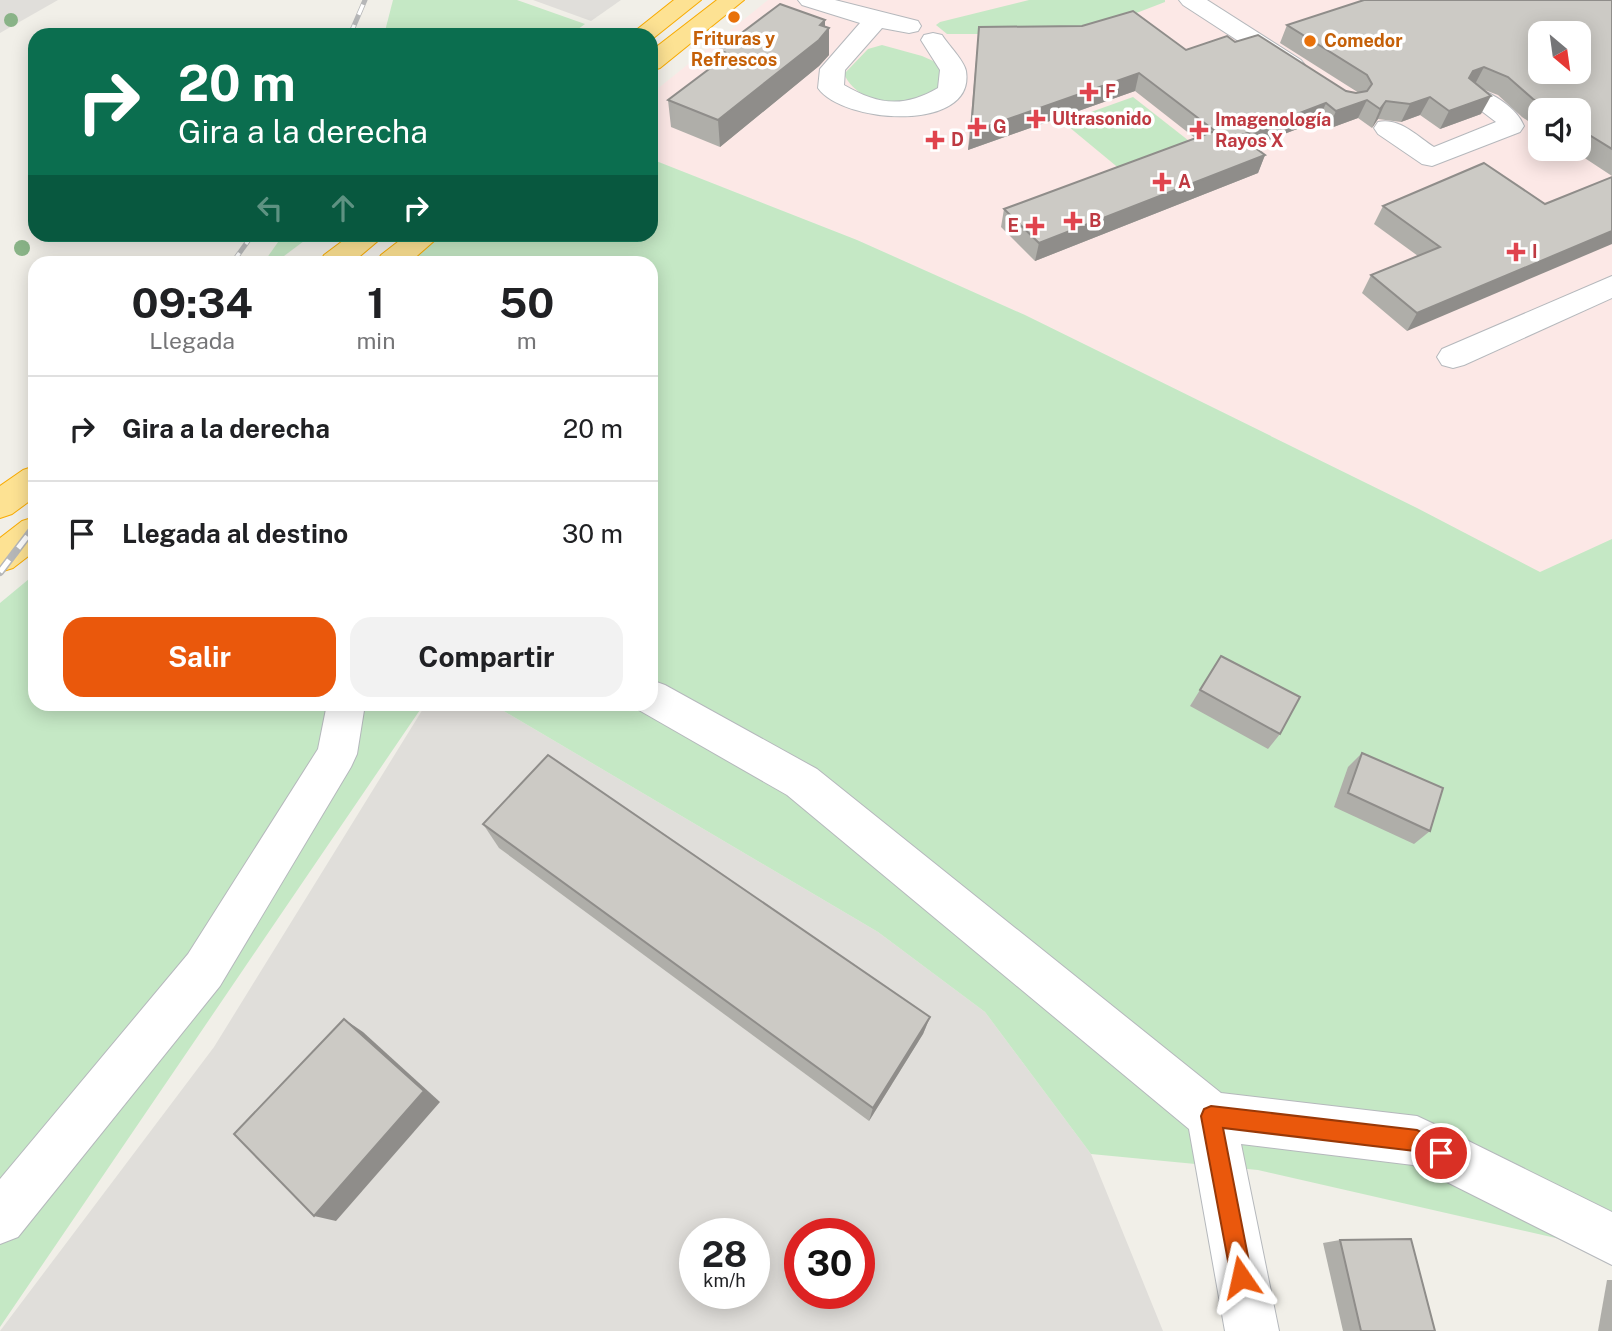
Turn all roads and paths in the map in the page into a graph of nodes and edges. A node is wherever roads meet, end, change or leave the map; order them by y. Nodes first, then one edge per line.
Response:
1 (689, 0) edge
2 (732, 0) edge
3 (810, 0) edge
4 (1191, 0) edge
5 (876, 20) junction
6 (909, 26) dead end
7 (651, 28) edge
8 (933, 40) dead end
9 (658, 58) edge
10 (1315, 79) edge
11 (1475, 96) edge
12 (1387, 128) dead end
13 (361, 242) edge
14 (417, 242) edge
15 (342, 256) edge
16 (399, 256) edge
17 (1612, 286) edge
18 (1453, 357) dead end
19 (28, 484) edge
20 (0, 505) edge
21 (28, 536) edge
22 (0, 558) edge
23 (658, 701) edge
24 (345, 711) edge
25 (1211, 1116) junction
26 (0, 1219) edge
27 (1612, 1239) edge
28 (1252, 1331) edge

1 - 7 highway
2 - 9 highway
3 - 5 street
4 - 10 street
5 - 6 street
5 - 8 street
11 - 12 street
13 - 15 highway
14 - 16 highway
17 - 18 street
19 - 20 highway
21 - 22 highway
23 - 25 street
24 - 26 street
25 - 27 street
25 - 28 street

